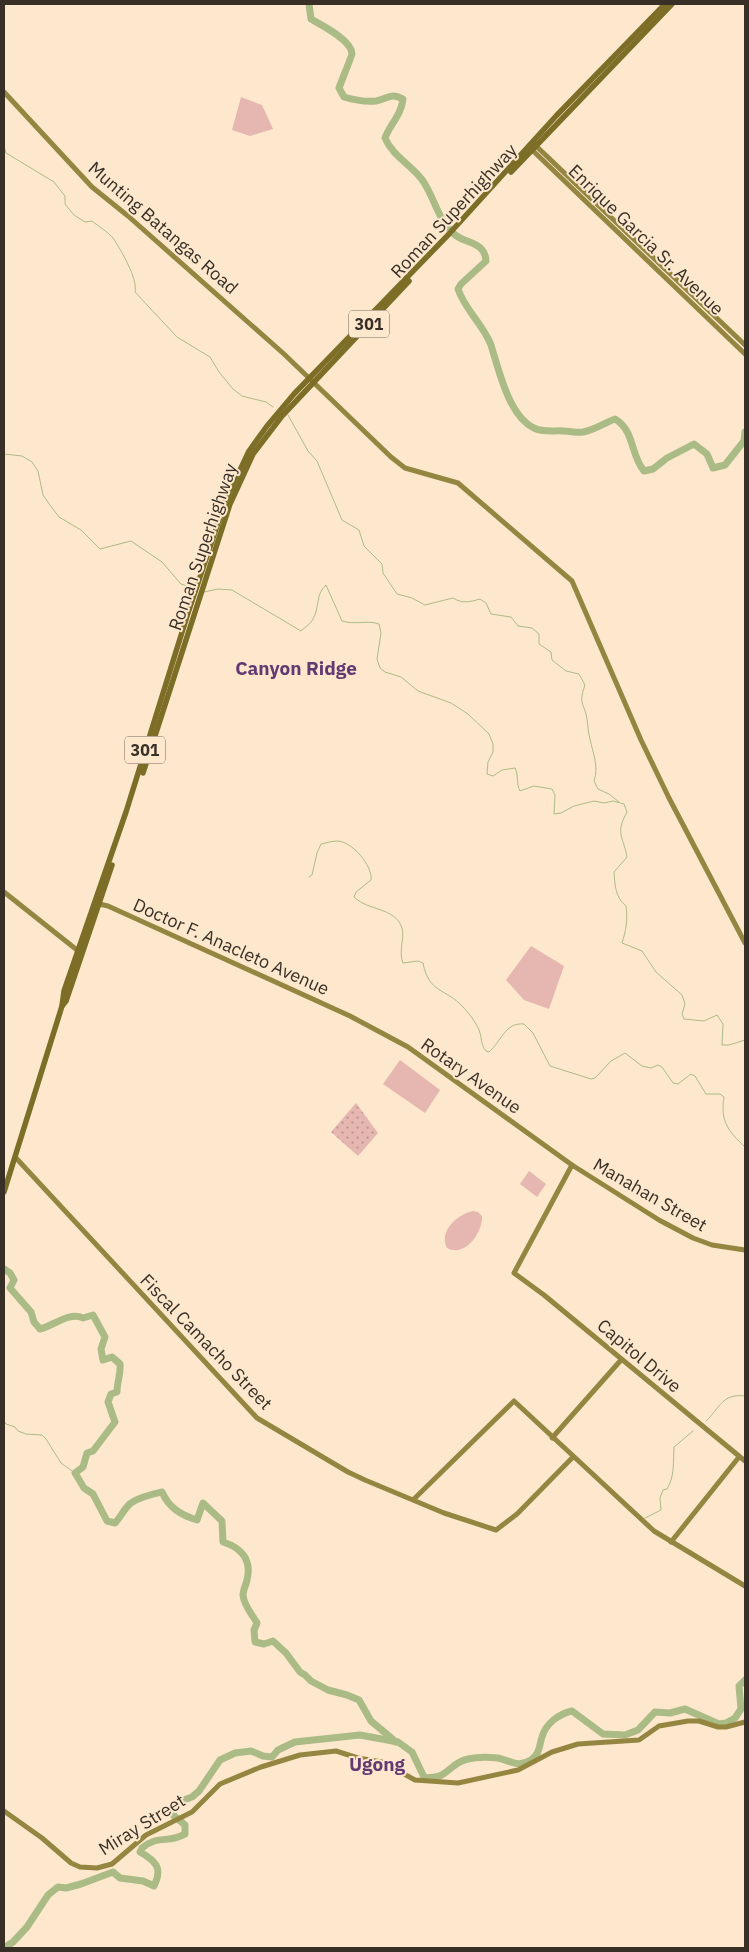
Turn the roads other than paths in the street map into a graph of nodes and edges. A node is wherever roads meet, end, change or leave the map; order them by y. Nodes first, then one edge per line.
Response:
1 (665, 4) edge
2 (672, 4) edge
3 (4, 92) edge
4 (532, 146) junction
5 (745, 345) edge
6 (745, 354) edge
7 (312, 381) junction
8 (4, 892) edge
9 (97, 903) junction
10 (745, 943) edge
11 (77, 950) junction
12 (62, 1006) junction
13 (350, 1016) joint
14 (15, 1160) junction
15 (572, 1166) junction
16 (4, 1192) edge
17 (745, 1250) edge
18 (621, 1360) junction
19 (552, 1438) junction
20 (573, 1457) junction
21 (739, 1457) junction
22 (745, 1461) edge
23 (414, 1500) junction
24 (671, 1542) junction
25 (745, 1586) edge
26 (745, 1722) edge
27 (4, 1811) edge

1 - 4 main road, Roman Superhighway / 301
2 - 4 main road, Roman Superhighway / 301
3 - 7 street, Munting Batangas Road
4 - 5 street, Enrique Garcia Sr. Avenue
4 - 6 street, Enrique Garcia Sr. Avenue
4 - 7 main road, Roman Superhighway / 301
7 - 9 main road, Roman Superhighway / 301
7 - 10 street, Munting Batangas Road
8 - 11 street
9 - 11 main road, Roman Superhighway / 301
9 - 12 main road, Roman Superhighway / 301
9 - 13 street, Doctor F. Anacleto Avenue
11 - 12 main road, Roman Superhighway / 301
12 - 14 main road, Roman Superhighway / 301
13 - 15 street, Rotary Avenue
14 - 16 main road, Roman Superhighway / 301
14 - 23 street, Fiscal Camacho Street
15 - 17 street, Manahan Street
15 - 18 street, Capitol Drive
18 - 19 street
18 - 21 street, Capitol Drive
19 - 20 street
19 - 23 street
20 - 23 street, Fiscal Camacho Street
20 - 24 street
21 - 22 street, Capitol Drive
21 - 24 street
24 - 25 street
26 - 27 street, Miray Street

